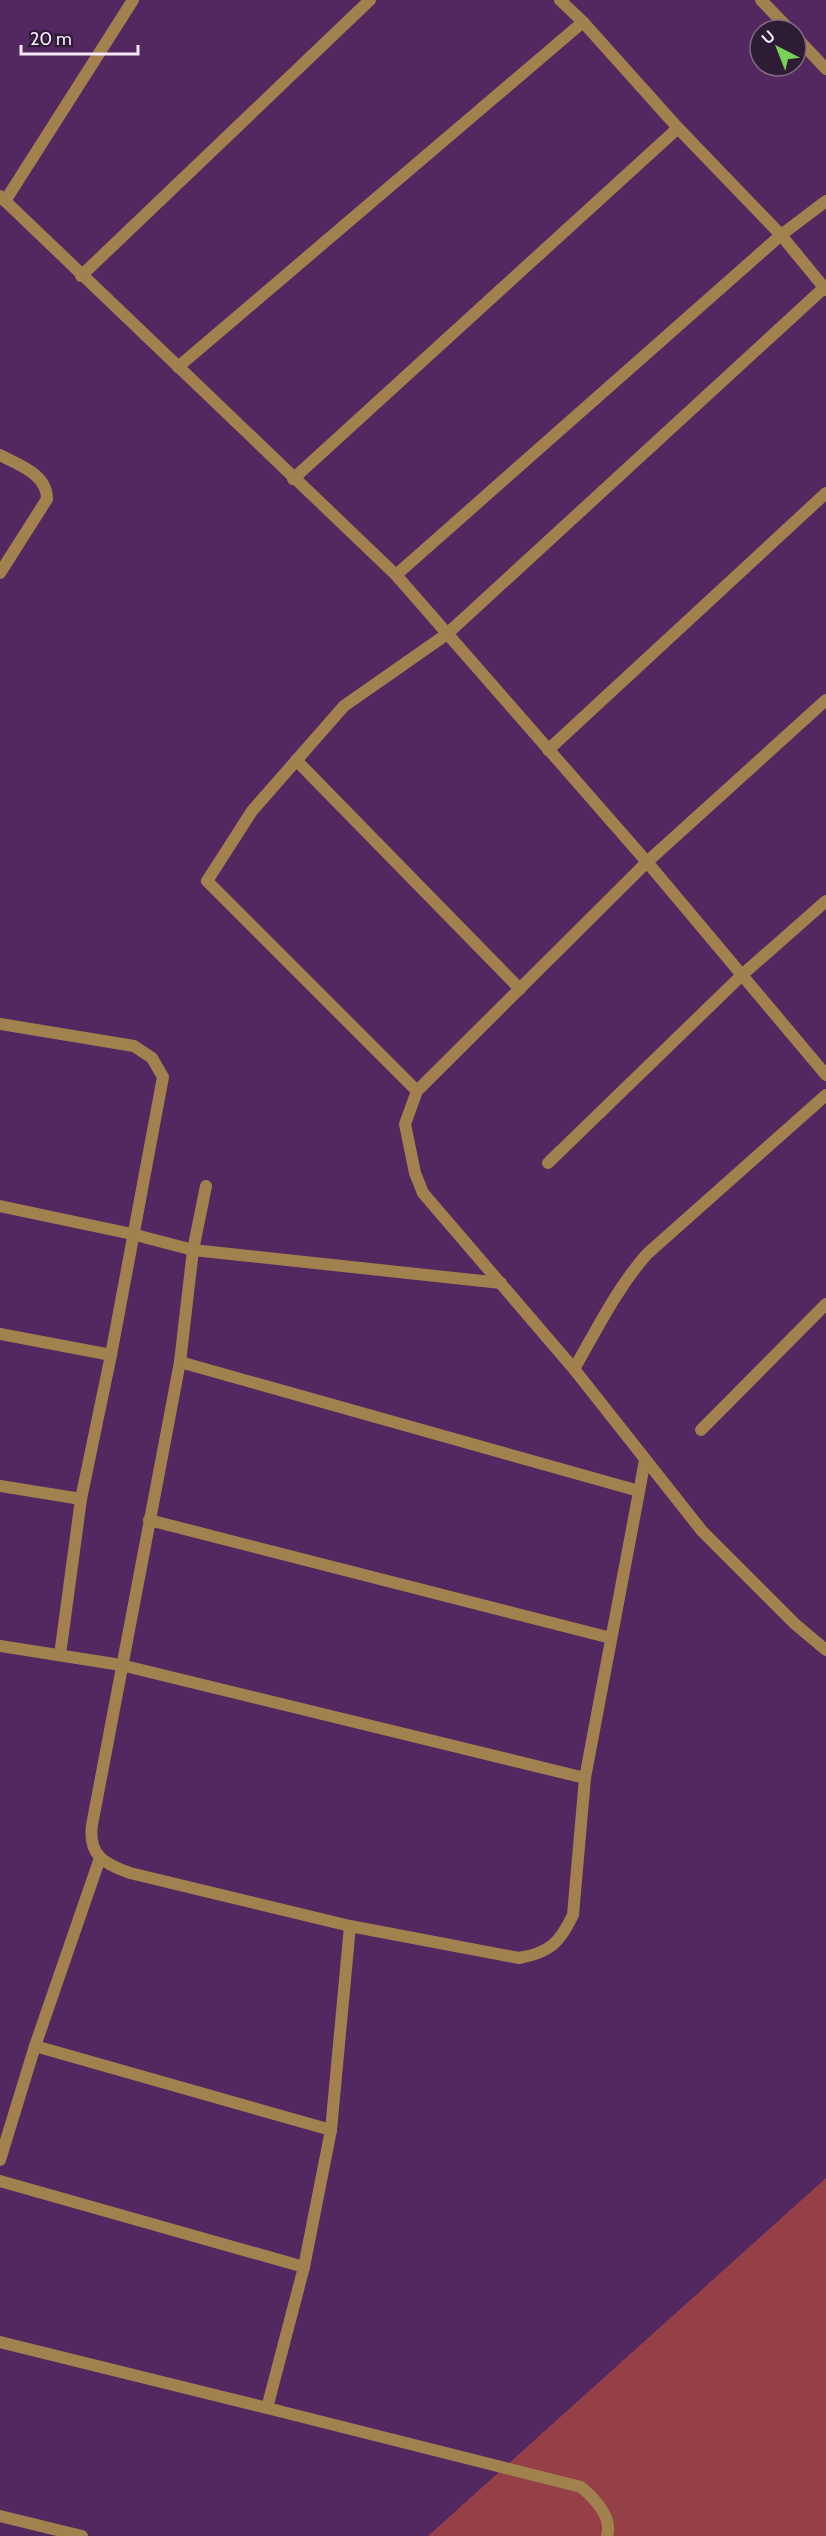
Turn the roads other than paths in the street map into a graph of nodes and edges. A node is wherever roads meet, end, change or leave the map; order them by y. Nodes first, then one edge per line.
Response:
1 (133, 0) edge
2 (370, 0) edge
3 (560, 0) edge
4 (761, 0) edge
5 (778, 18) edge
6 (583, 22) junction
7 (808, 50) edge
8 (826, 69) edge
9 (678, 128) junction
10 (2, 198) edge
11 (826, 201) edge
12 (781, 235) junction
13 (81, 276) junction
14 (825, 288) edge
15 (178, 367) junction
16 (0, 455) edge
17 (293, 479) junction
18 (826, 493) edge
19 (0, 573) edge
20 (396, 575) junction
21 (447, 634) junction
22 (826, 700) edge
23 (548, 750) junction
24 (296, 760) junction
25 (646, 862) junction
26 (826, 900) edge
27 (742, 975) junction
28 (520, 988) junction
29 (0, 1024) edge
30 (826, 1075) edge
31 (417, 1091) junction
32 (826, 1095) edge
33 (548, 1163) dead end
34 (206, 1186) dead end
35 (0, 1206) edge
36 (132, 1234) junction
37 (193, 1250) junction
38 (501, 1283) junction
39 (826, 1304) edge
40 (0, 1334) edge
41 (111, 1355) junction
42 (180, 1362) junction
43 (574, 1369) junction
44 (701, 1430) dead end
45 (645, 1460) junction
46 (0, 1486) edge
47 (639, 1491) junction
48 (81, 1499) junction
49 (149, 1520) junction
50 (611, 1638) junction
51 (0, 1646) edge
52 (826, 1650) edge
53 (60, 1655) junction
54 (121, 1665) junction
55 (585, 1778) junction
56 (100, 1858) junction
57 (350, 1926) junction
58 (36, 2046) junction
59 (331, 2130) junction
60 (0, 2160) edge
61 (0, 2181) edge
62 (304, 2267) junction
63 (0, 2342) edge
64 (267, 2408) junction
65 (0, 2516) edge
66 (82, 2536) edge
67 (607, 2536) edge

1 - 10 street
2 - 13 street
3 - 6 street
4 - 5 street
6 - 9 street
6 - 15 street
7 - 8 street
9 - 12 street
9 - 17 street
10 - 13 street
11 - 12 street
12 - 14 street
12 - 20 street
13 - 15 street
14 - 21 street
15 - 17 street
16 - 19 street
17 - 20 street
18 - 23 street
20 - 21 street
21 - 23 street
21 - 24 street
22 - 25 street
23 - 25 street
24 - 28 street
24 - 31 street
25 - 27 street
25 - 28 street
26 - 27 street
27 - 30 street
27 - 33 street
28 - 31 street
29 - 36 street
31 - 38 street
32 - 43 street
34 - 37 street
35 - 36 street
36 - 37 street
36 - 41 street
37 - 38 street
37 - 42 street
38 - 43 street
39 - 44 street
40 - 41 street
41 - 48 street
42 - 47 street
42 - 49 street
43 - 45 street
45 - 47 street
45 - 52 street
46 - 48 street
47 - 50 street
48 - 53 street
49 - 50 street
49 - 54 street
50 - 55 street
51 - 53 street
53 - 54 street
54 - 55 street
54 - 56 street
55 - 57 street
56 - 57 street
56 - 58 street
57 - 59 street
58 - 59 street
58 - 60 street
59 - 62 street
61 - 62 street
62 - 64 street
63 - 64 street
64 - 67 street
65 - 66 street

